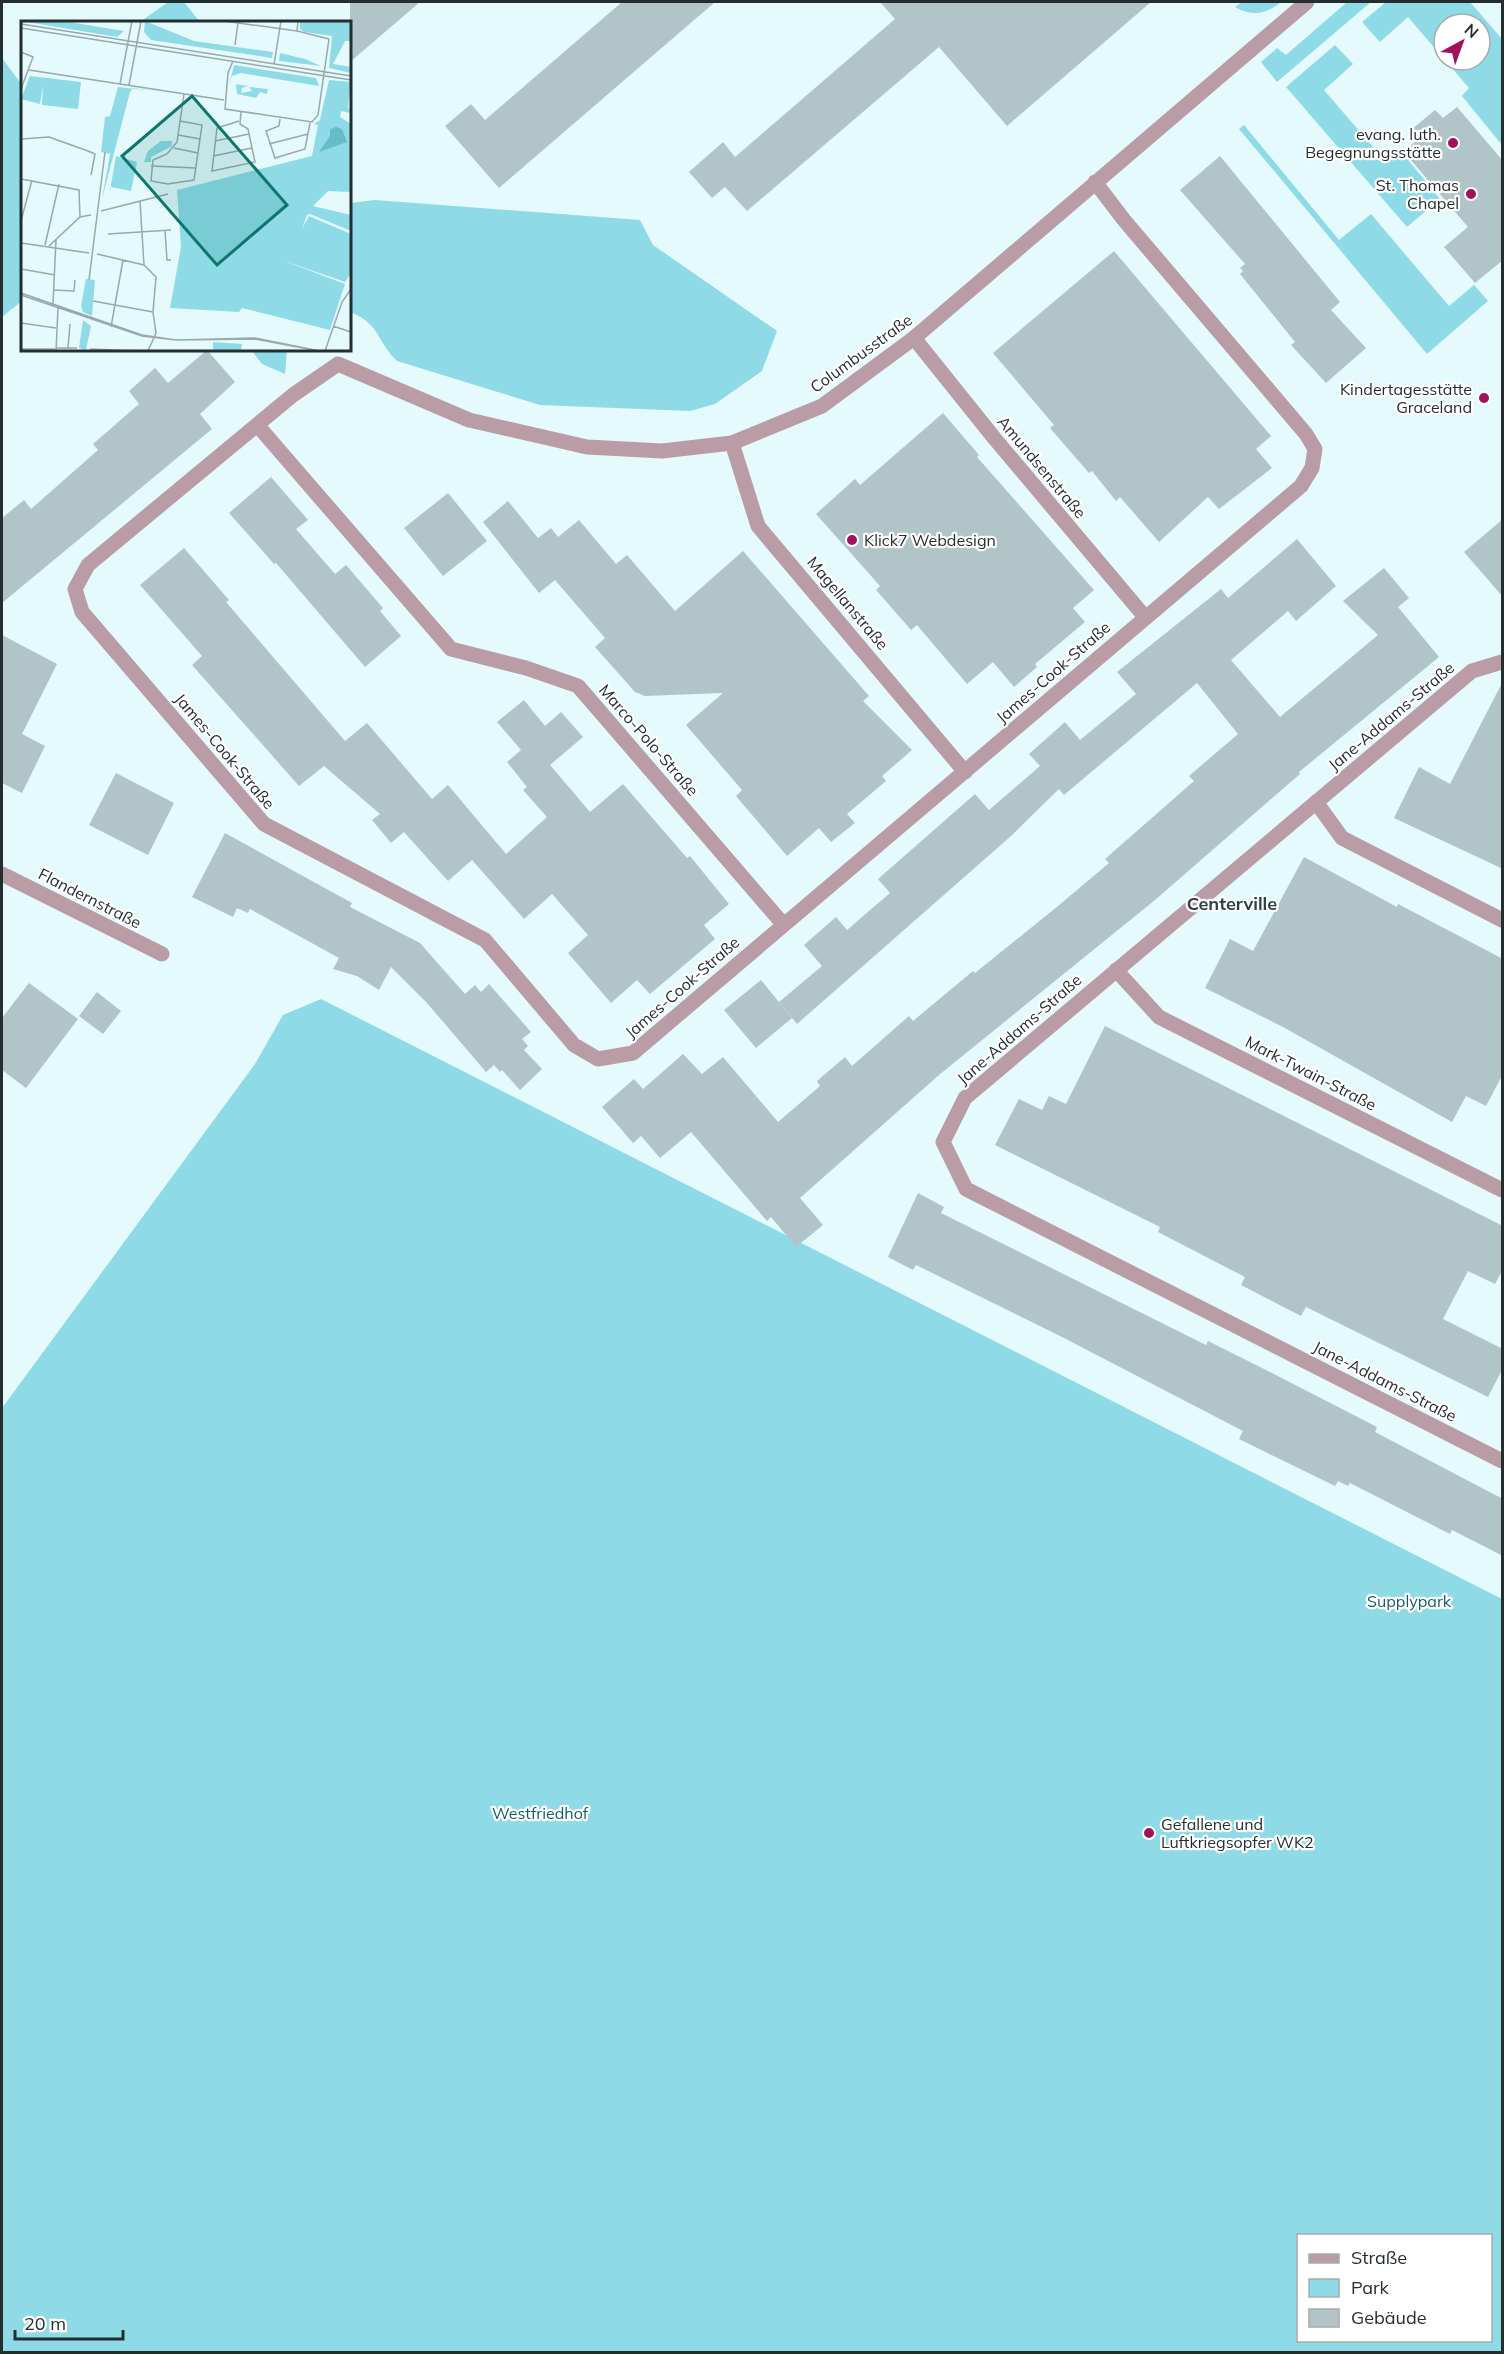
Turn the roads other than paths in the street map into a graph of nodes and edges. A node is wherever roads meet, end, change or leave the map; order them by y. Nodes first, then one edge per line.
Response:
1 (1307, 2) edge
2 (1095, 182) junction
3 (914, 338) junction
4 (338, 364) joint
5 (258, 426) junction
6 (732, 443) junction
7 (1145, 617) junction
8 (1503, 662) edge
9 (965, 772) junction
10 (1316, 802) junction
11 (2, 874) edge
12 (1503, 920) edge
13 (783, 924) junction
14 (162, 954) dead end
15 (1116, 970) junction
16 (1503, 1190) edge
17 (1503, 1461) edge

1 - 2 street, Columbusstraße
2 - 3 street, Columbusstraße
2 - 7 street, James-Cook-Straße
3 - 6 street, Columbusstraße
3 - 7 street, Amundsenstraße
4 - 5 street, James-Cook-Straße
4 - 6 street, Columbusstraße
5 - 13 street, Marco-Polo-Straße
5 - 13 street, James-Cook-Straße
6 - 9 street, Magellanstraße
7 - 9 street, James-Cook-Straße
8 - 10 street, Jane-Addams-Straße
9 - 13 street, James-Cook-Straße
10 - 12 street
10 - 15 street, Jane-Addams-Straße
11 - 14 street, Flandernstraße
15 - 16 street, Mark-Twain-Straße
15 - 17 street, Jane-Addams-Straße

